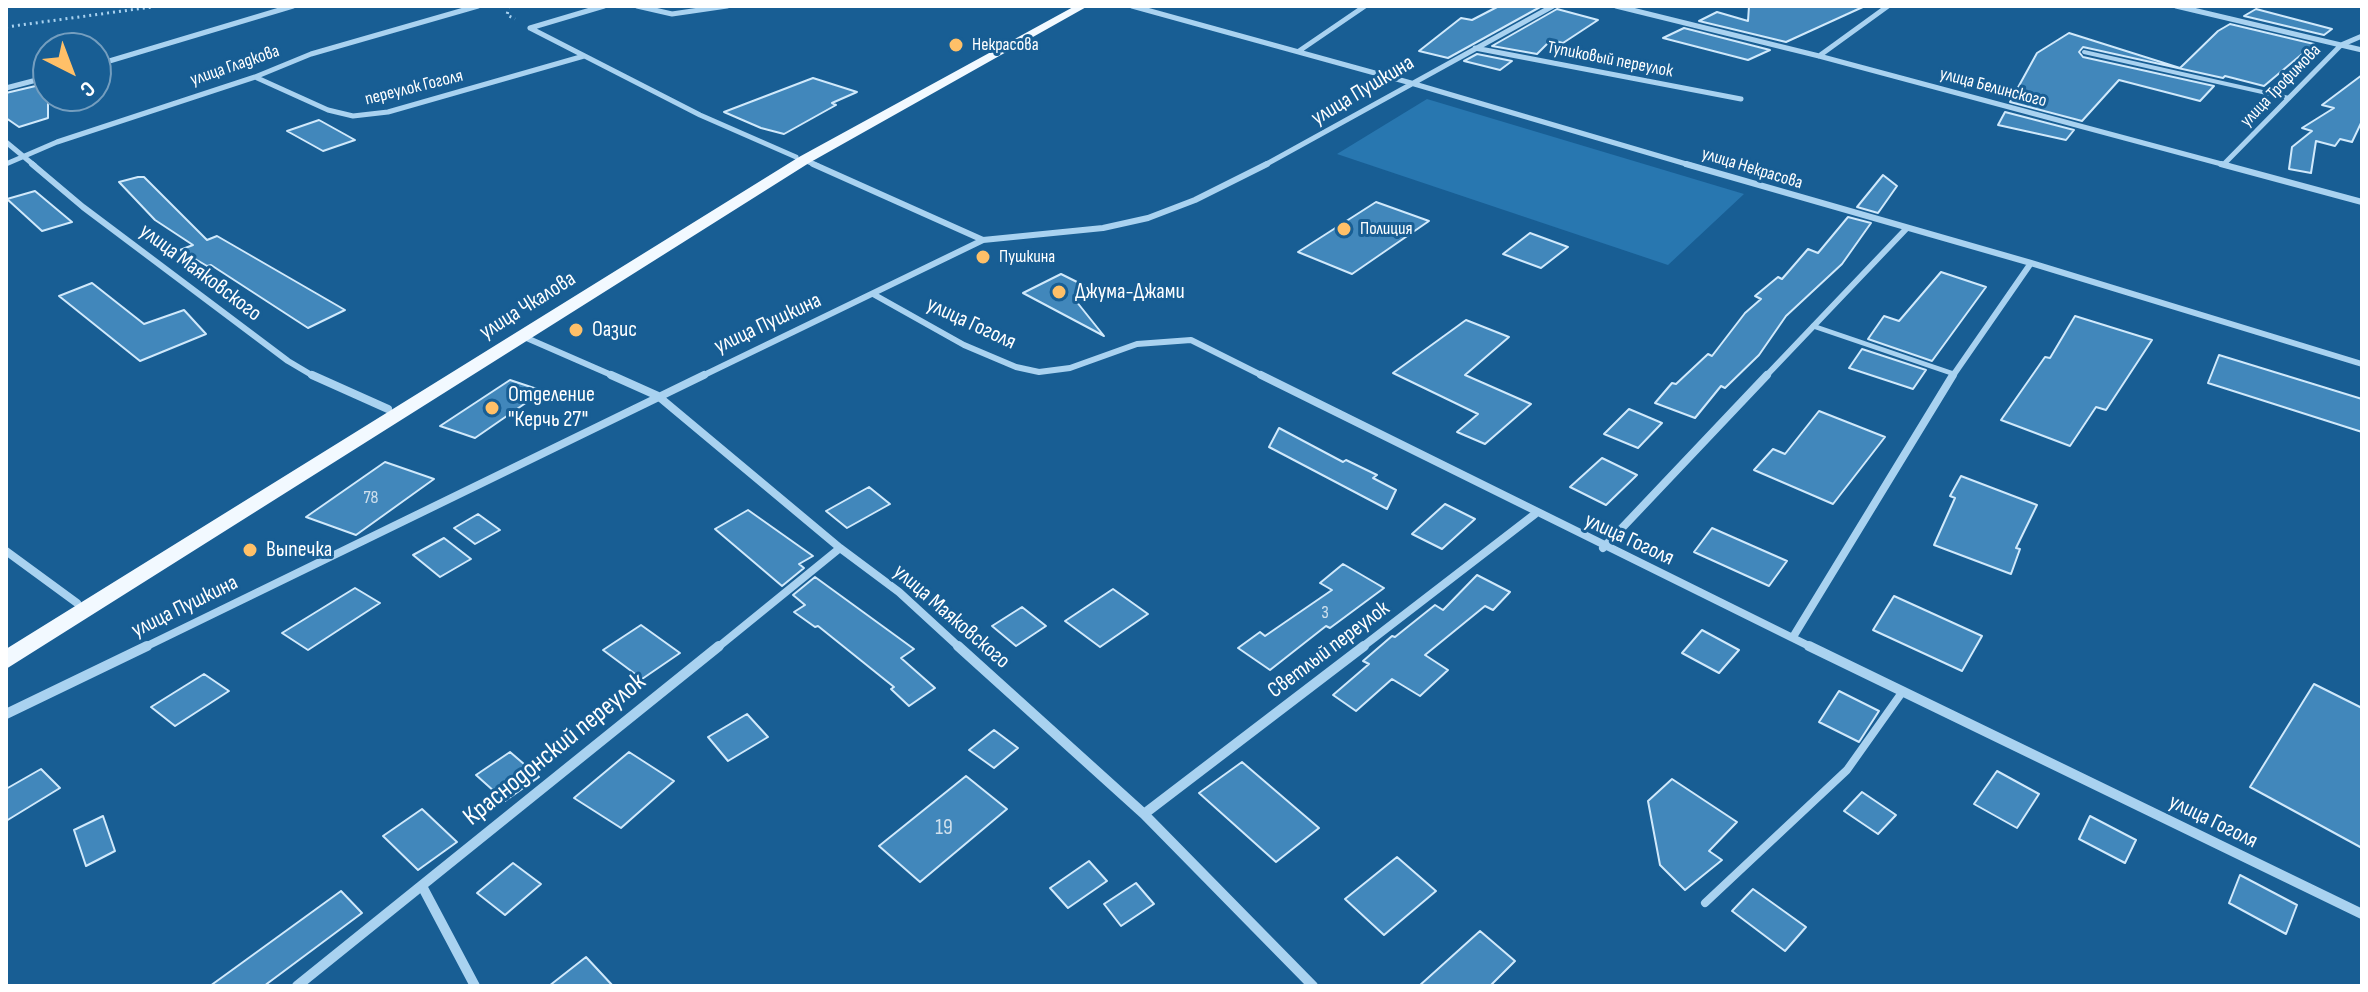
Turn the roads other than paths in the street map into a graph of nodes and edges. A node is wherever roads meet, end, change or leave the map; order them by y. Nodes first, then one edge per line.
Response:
1 (293, 6) edge
2 (478, 6) edge
3 (604, 6) edge
4 (637, 6) edge
5 (727, 6) edge
6 (1071, 6) edge
7 (1083, 6) edge
8 (1132, 6) edge
9 (1365, 6) edge
10 (1553, 6) edge
11 (1616, 6) edge
12 (1888, 6) edge
13 (2176, 6) edge
14 (2362, 36) edge
15 (2341, 45) junction
16 (1475, 48) junction
17 (2362, 50) edge
18 (1299, 51) junction
19 (2084, 52) dead end
20 (584, 56) junction
21 (1819, 56) junction
22 (112, 60) edge
23 (255, 77) junction
24 (32, 81) edge
25 (1411, 83) junction
26 (6, 88) edge
27 (2289, 98) junction
28 (1741, 99) dead end
29 (6, 142) edge
30 (22, 157) junction
31 (800, 158) junction
32 (2225, 163) junction
33 (6, 164) edge
34 (2362, 202) edge
35 (1906, 229) junction
36 (983, 240) junction
37 (2031, 263) junction
38 (873, 294) junction
39 (1813, 326) junction
40 (516, 334) junction
41 (2362, 364) edge
42 (1954, 374) junction
43 (658, 396) junction
44 (393, 411) junction
45 (1535, 514) junction
46 (840, 548) junction
47 (1603, 548) junction
48 (6, 551) edge
49 (82, 607) junction
50 (1793, 637) junction
51 (6, 646) edge
52 (6, 660) edge
53 (1903, 691) junction
54 (6, 714) edge
55 (1144, 814) junction
56 (422, 886) junction
57 (1705, 903) dead end
58 (2362, 914) edge
59 (297, 986) edge
60 (475, 986) edge
61 (1313, 986) edge

1 - 22 street
2 - 23 street, улица Гладкова
3 - 20 street
4 - 5 street
6 - 31 main road, улица Чкалова
7 - 31 main road, улица Чкалова
8 - 18 street, улица Некрасова
9 - 18 street
10 - 16 street, улица Пушкина
11 - 21 street, улица Белинского
12 - 21 street
13 - 15 street
14 - 15 street, улица Трофимова
15 - 17 street
15 - 27 street, улица Трофимова
16 - 25 street, улица Пушкина
16 - 28 street, Тупиковый переулок
18 - 25 street, улица Некрасова
19 - 27 lane
20 - 23 street, переулок Гоголя
20 - 31 street
21 - 32 street, улица Белинского
23 - 30 street, улица Гладкова
24 - 26 street
25 - 35 street, улица Некрасова
25 - 36 street, улица Пушкина
27 - 32 street, улица Трофимова
29 - 30 street, улица Маяковского
30 - 33 street, улица Гладкова
30 - 44 street, улица Маяковского
31 - 36 street
31 - 40 main road, улица Чкалова
32 - 34 street, улица Белинского
35 - 37 street, улица Некрасова
35 - 39 street
36 - 38 street, улица Пушкина
37 - 41 street, улица Некрасова
37 - 42 street
38 - 43 street, улица Пушкина
38 - 45 street, улица Гоголя
39 - 42 lane
39 - 47 street
40 - 43 street, улица Маяковского
40 - 44 main road, улица Чкалова
42 - 50 street
43 - 46 street, улица Маяковского
43 - 54 street, улица Пушкина
44 - 49 main road, улица Чкалова
45 - 47 street, улица Гоголя
45 - 55 street, Светлый переулок
46 - 55 street, улица Маяковского
46 - 56 street, Краснодонский переулок
47 - 50 street, улица Гоголя
48 - 49 street
49 - 51 main road, улица Чкалова
49 - 52 main road, улица Чкалова
50 - 53 street, улица Гоголя
53 - 57 lane
53 - 58 street, улица Гоголя
55 - 61 street, улица Маяковского
56 - 59 street, Краснодонский переулок
56 - 60 street

